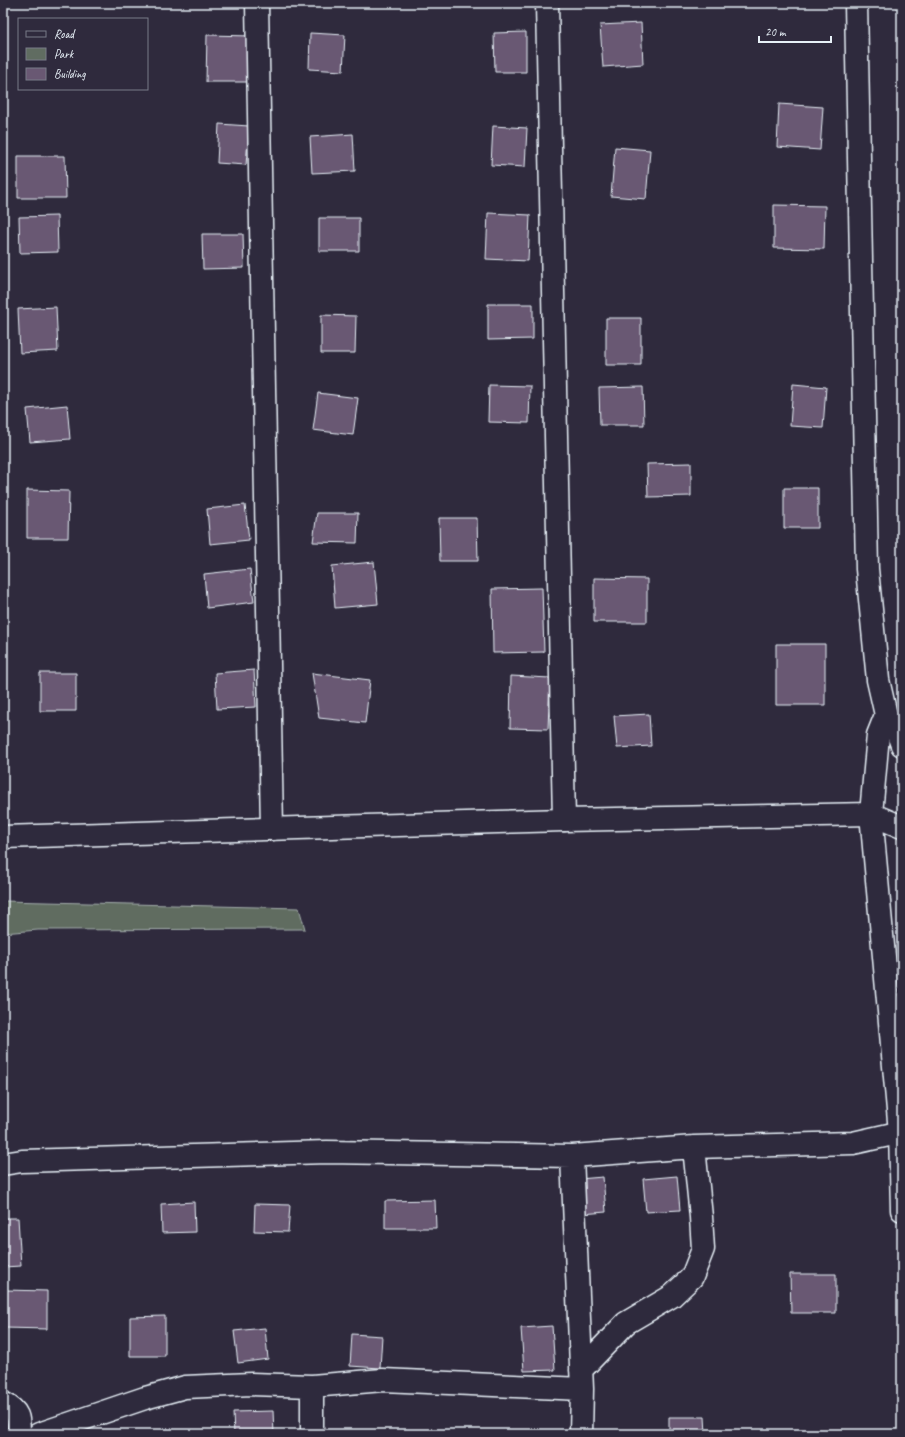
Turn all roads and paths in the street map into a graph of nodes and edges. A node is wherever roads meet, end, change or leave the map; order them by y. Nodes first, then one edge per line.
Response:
1 (257, 3) edge
2 (546, 3) edge
3 (856, 3) edge
4 (886, 715) junction
5 (902, 745) edge
6 (871, 814) junction
7 (564, 820) junction
8 (902, 827) edge
9 (272, 829) junction
10 (3, 837) edge
11 (901, 1132) edge
12 (694, 1147) junction
13 (572, 1156) junction
14 (3, 1164) edge
15 (902, 1210) edge
16 (581, 1380) junction
17 (312, 1386) junction
18 (3, 1403) edge
19 (19, 1434) edge
20 (39, 1434) edge
21 (312, 1434) edge
22 (581, 1434) edge

1 - 9 street
2 - 7 street
3 - 4 street
4 - 5 street
4 - 6 street
6 - 7 street
6 - 8 street
6 - 11 street
7 - 9 street
9 - 10 street
11 - 12 street
11 - 15 street
12 - 13 street
12 - 16 street
13 - 14 street
13 - 16 street
16 - 17 street
16 - 22 street
17 - 20 street
17 - 21 street
18 - 19 street

